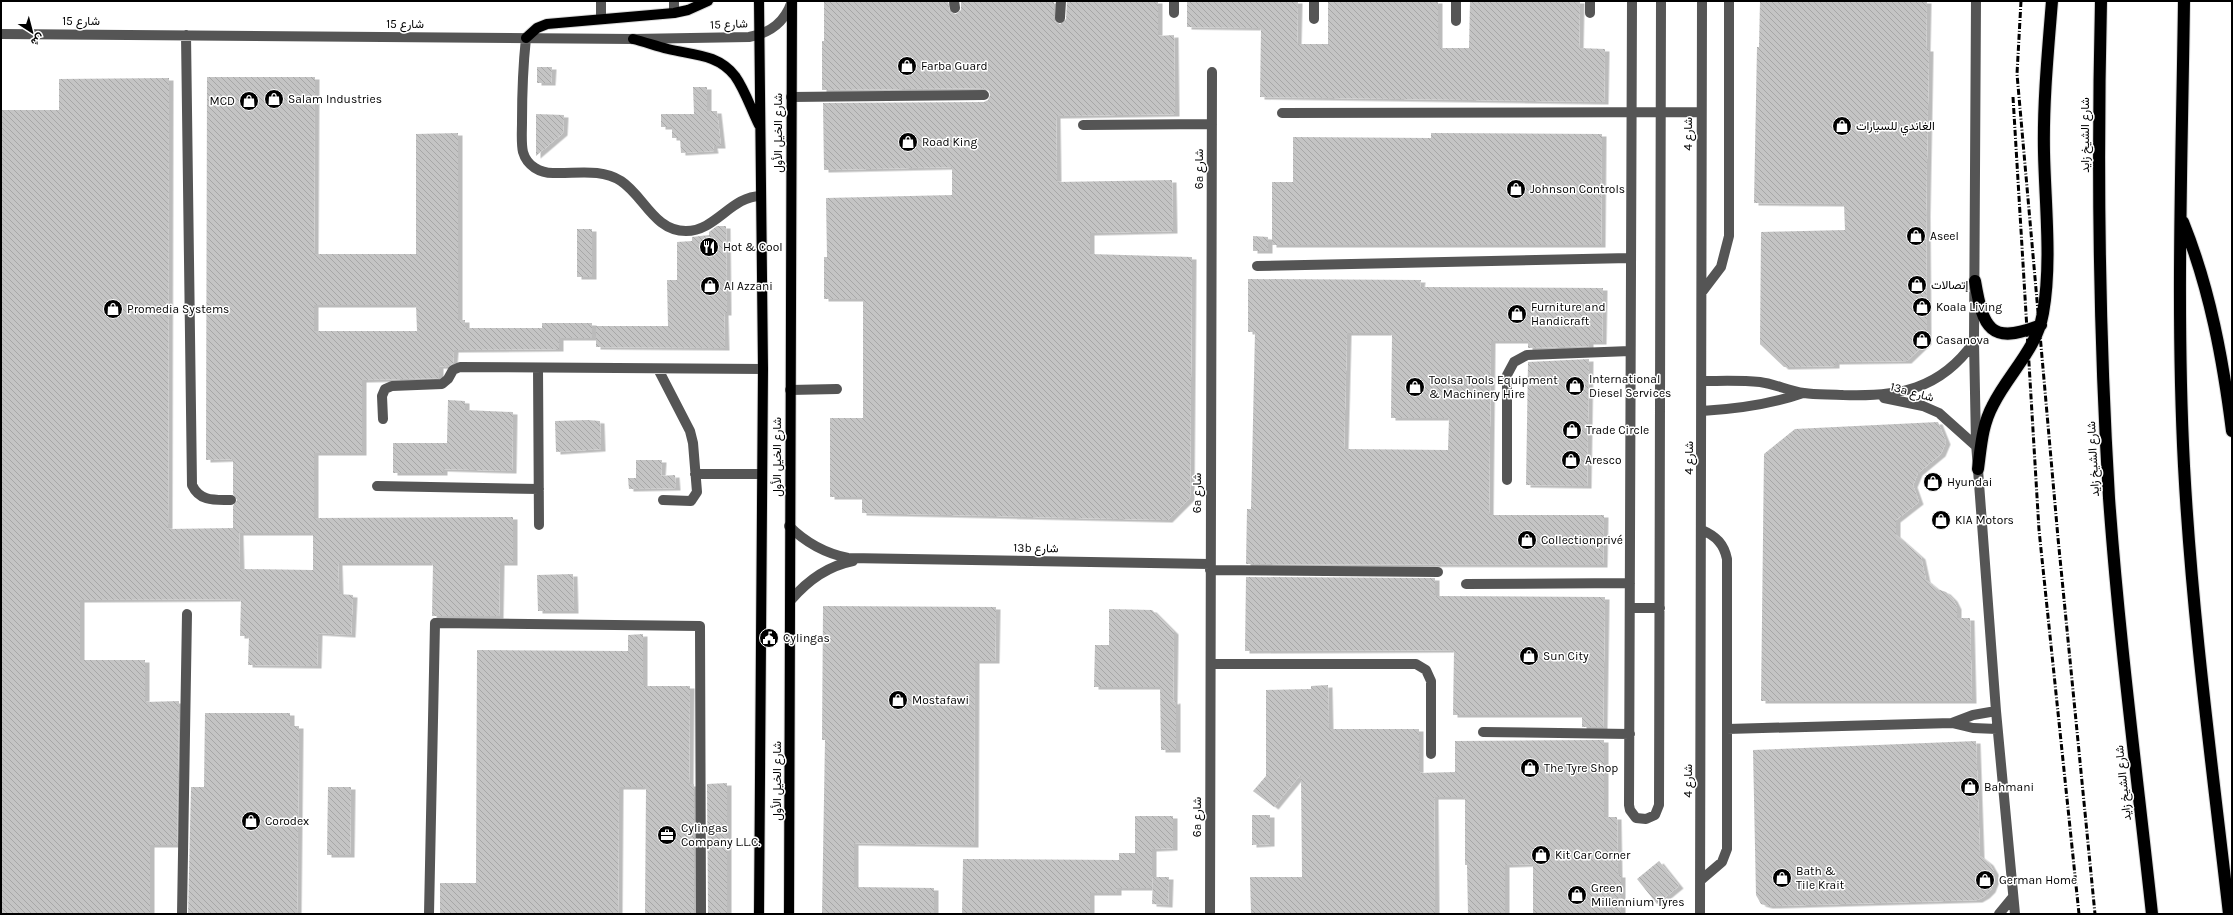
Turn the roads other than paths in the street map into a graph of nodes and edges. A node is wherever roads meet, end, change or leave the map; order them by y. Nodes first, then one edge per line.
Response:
1 (600, 1) edge
2 (674, 1) edge
3 (708, 1) edge
4 (759, 1) edge
5 (792, 1) edge
6 (1060, 1) edge
7 (1174, 1) edge
8 (1314, 1) edge
9 (1456, 1) edge
10 (1590, 1) edge
11 (1632, 1) edge
12 (1661, 1) edge
13 (1702, 1) edge
14 (1728, 1) edge
15 (1976, 1) edge
16 (2052, 1) edge
17 (2101, 1) edge
18 (2184, 1) edge
19 (674, 13) junction
20 (1174, 13) dead end
21 (1590, 13) dead end
22 (1060, 18) dead end
23 (600, 19) junction
24 (1314, 19) dead end
25 (1456, 21) dead end
26 (1, 34) edge
27 (186, 35) junction
28 (760, 35) junction
29 (526, 38) junction
30 (633, 39) junction
31 (1212, 72) dead end
32 (984, 95) dead end
33 (791, 97) junction
34 (1631, 112) junction
35 (1661, 112) junction
36 (1701, 112) junction
37 (1282, 113) dead end
38 (1212, 124) junction
39 (1083, 125) dead end
40 (760, 128) junction
41 (761, 196) junction
42 (2181, 215) junction
43 (1630, 258) junction
44 (1257, 266) dead end
45 (1975, 281) junction
46 (1702, 292) junction
47 (2040, 325) junction
48 (1974, 342) junction
49 (1630, 351) junction
50 (538, 368) junction
51 (658, 369) junction
52 (763, 369) junction
53 (1702, 381) junction
54 (837, 389) dead end
55 (790, 390) junction
56 (1803, 393) junction
57 (1876, 396) junction
58 (1702, 411) junction
59 (383, 419) dead end
60 (2232, 431) edge
61 (1977, 447) junction
62 (1978, 469) junction
63 (695, 474) junction
64 (762, 474) junction
65 (1507, 480) dead end
66 (377, 486) dead end
67 (539, 489) junction
68 (231, 500) dead end
69 (663, 500) dead end
70 (539, 525) dead end
71 (789, 526) junction
72 (1702, 530) junction
73 (861, 559) junction
74 (1210, 567) junction
75 (1438, 572) dead end
76 (1630, 583) junction
77 (1466, 584) dead end
78 (791, 600) junction
79 (1630, 608) junction
80 (1660, 608) junction
81 (187, 614) dead end
82 (1211, 664) junction
83 (1996, 711) junction
84 (1952, 723) junction
85 (1726, 729) junction
86 (1997, 729) junction
87 (1483, 732) dead end
88 (1630, 734) junction
89 (1431, 754) dead end
90 (1701, 880) junction
91 (2013, 897) junction
92 (182, 914) edge
93 (429, 914) edge
94 (701, 914) edge
95 (759, 914) edge
96 (789, 914) edge
97 (1210, 914) edge
98 (1700, 914) edge
99 (1999, 914) edge
100 (2015, 914) edge
101 (2152, 914) edge
102 (2229, 914) edge

1 - 23 street
2 - 19 street
3 - 19 main road
4 - 28 main road, شارع الخيل الأول
5 - 28 street, شارع 15
5 - 33 main road, شارع الخيل الأول
6 - 22 street
7 - 20 street
8 - 24 street
9 - 25 street
10 - 21 street
11 - 34 street
12 - 35 street
13 - 36 street, شارع 4
14 - 46 street
15 - 45 street
16 - 47 highway
17 - 101 highway, شارع الشيخ زايد
18 - 42 highway
19 - 23 main road
23 - 29 main road
26 - 27 street, شارع 15
27 - 29 street, شارع 15
27 - 68 street
28 - 30 street, شارع 15
28 - 40 main road, شارع الخيل الأول
29 - 30 street, شارع 15
29 - 41 street
30 - 40 main road
31 - 38 street, 6a شارع
32 - 33 street
33 - 55 main road, شارع الخيل الأول
34 - 35 street
34 - 37 street
34 - 43 street
35 - 36 street
35 - 80 street
36 - 46 street, شارع 4
38 - 39 street
38 - 74 street, 6a شارع
40 - 41 main road, شارع الخيل الأول
41 - 52 main road, شارع الخيل الأول
42 - 60 highway
42 - 102 highway
43 - 44 street
43 - 49 street
45 - 47 highway
45 - 48 street
46 - 53 street, شارع 4
47 - 62 highway
48 - 57 street, 13a شارع
48 - 61 street
49 - 65 street
49 - 76 street
50 - 51 street
50 - 59 street
50 - 67 street
51 - 52 street
51 - 63 street
52 - 64 main road, شارع الخيل الأول
53 - 56 street, 13a شارع
53 - 58 street, شارع 4
54 - 55 street
55 - 71 main road, شارع الخيل الأول
56 - 57 street, 13a شارع
56 - 58 street, 13a شارع
57 - 61 street, 13a شارع
58 - 72 street, شارع 4
61 - 62 street
62 - 83 street
63 - 64 street
63 - 69 street
64 - 95 main road, شارع الخيل الأول
66 - 67 street
67 - 70 street
71 - 73 street, 13b شارع
71 - 78 main road, شارع الخيل الأول
72 - 85 street
72 - 90 street, شارع 4
73 - 74 street, 13b شارع
73 - 78 street, 13b شارع
74 - 75 street, 13b شارع
74 - 82 street, 6a شارع
76 - 77 street
76 - 79 street
78 - 96 main road, شارع الخيل الأول
79 - 80 street
79 - 88 street
80 - 88 street
81 - 92 street
82 - 89 street
82 - 97 street, 6a شارع
83 - 84 street
83 - 86 street
84 - 85 street
84 - 86 street
85 - 90 street
86 - 91 street
87 - 88 street
90 - 98 street, شارع 4
91 - 99 street
91 - 100 street
93 - 94 street

